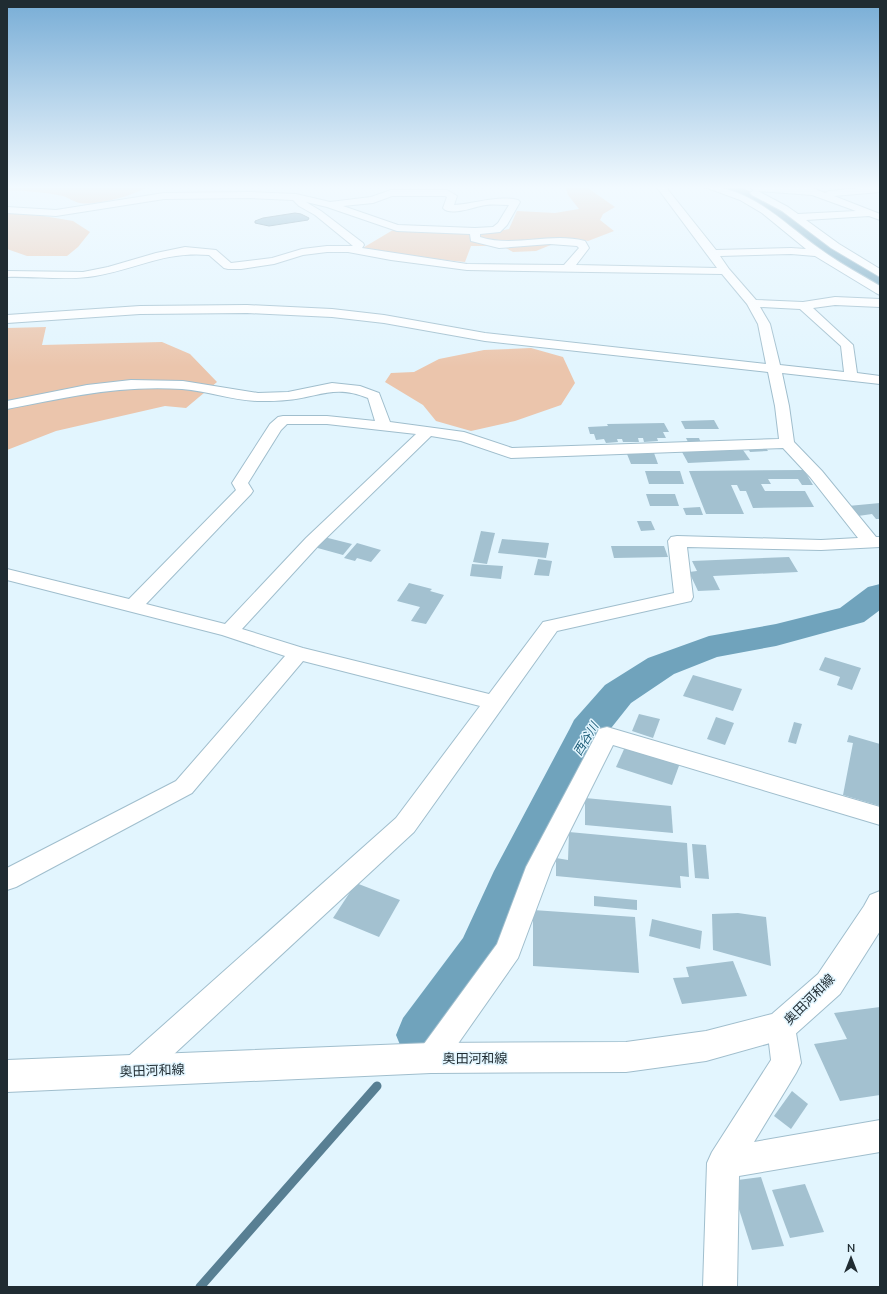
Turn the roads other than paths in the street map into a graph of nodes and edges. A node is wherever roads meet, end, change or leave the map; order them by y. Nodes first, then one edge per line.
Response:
1 (358, 246) edge
2 (583, 246) edge
3 (708, 246) edge
4 (809, 246) edge
5 (836, 246) edge
6 (356, 250) junction
7 (713, 253) junction
8 (818, 253) junction
9 (568, 268) junction
10 (725, 270) junction
11 (7, 274) edge
12 (880, 274) edge
13 (880, 291) edge
14 (752, 303) junction
15 (880, 303) edge
16 (803, 306) junction
17 (7, 319) edge
18 (773, 367) junction
19 (851, 376) junction
20 (880, 380) edge
21 (7, 405) edge
22 (384, 426) junction
23 (428, 431) junction
24 (787, 443) junction
25 (876, 542) edge
26 (7, 574) edge
27 (132, 607) junction
28 (229, 631) junction
29 (298, 653) junction
30 (495, 703) junction
31 (880, 816) edge
32 (7, 880) edge
33 (878, 911) edge
34 (781, 1027) junction
35 (431, 1058) junction
36 (134, 1071) junction
37 (7, 1076) edge
38 (880, 1136) edge
39 (723, 1163) junction
40 (720, 1287) edge

1 - 6 street
2 - 9 street
3 - 7 street
4 - 8 street
5 - 12 street
6 - 9 street
6 - 11 street
7 - 8 street
7 - 10 street
8 - 13 street
9 - 10 street
10 - 14 street
14 - 16 street
14 - 18 street
15 - 16 street
16 - 19 street
17 - 18 street
18 - 19 street
18 - 24 street
19 - 20 street
21 - 22 street
22 - 23 street
22 - 27 street
23 - 24 street
23 - 28 street
24 - 25 street
25 - 30 street
26 - 27 street
27 - 28 street
28 - 29 street
29 - 30 street
29 - 32 street
30 - 36 street
31 - 35 street
33 - 34 main road, 奥田河和線
34 - 35 main road, 奥田河和線
34 - 39 street
35 - 36 main road, 奥田河和線
36 - 37 main road, 奥田河和線
38 - 39 street
39 - 40 street

